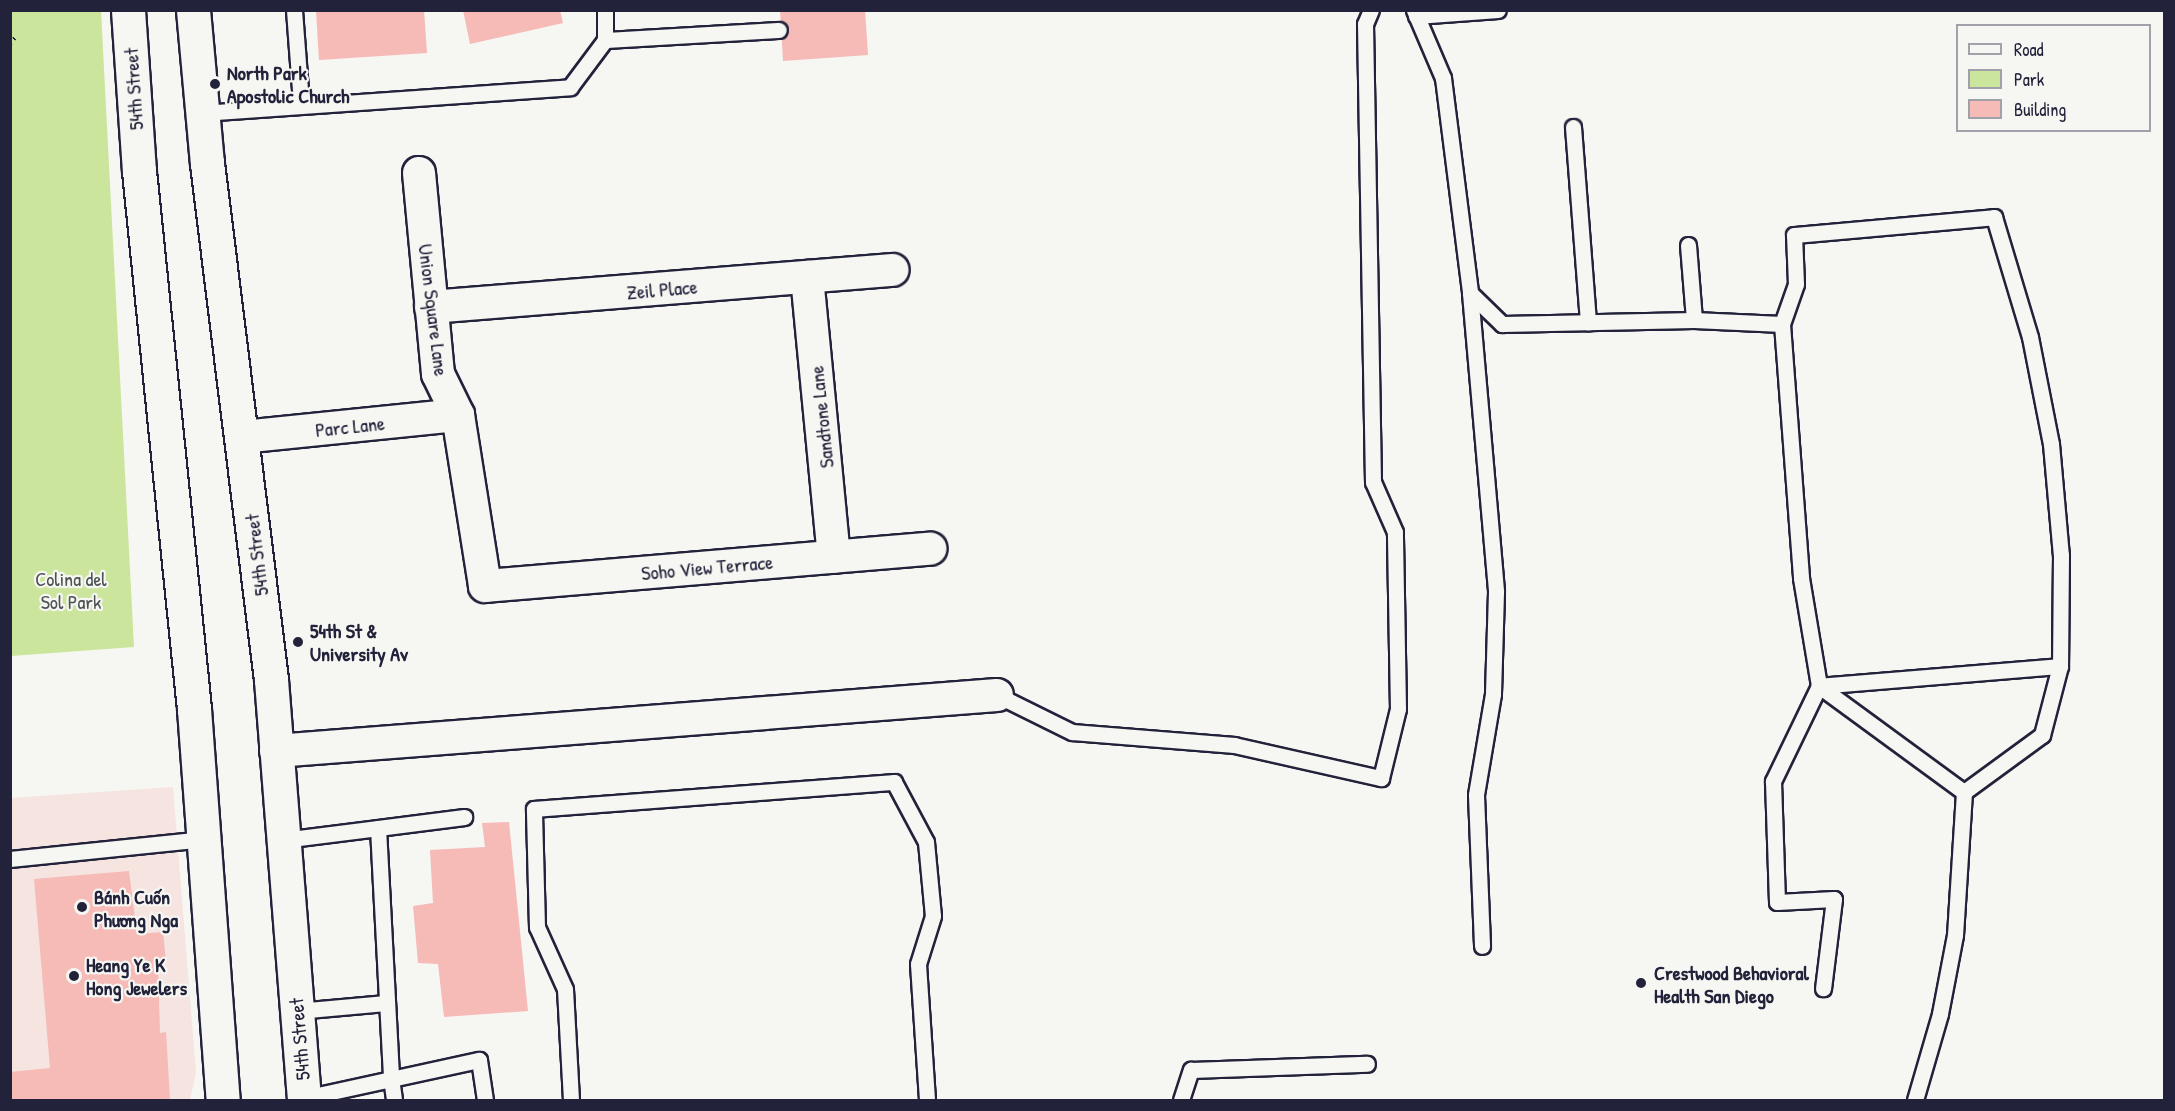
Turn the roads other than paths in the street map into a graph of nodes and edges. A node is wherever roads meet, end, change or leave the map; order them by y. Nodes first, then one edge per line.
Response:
1 (128, 10) edge
2 (193, 10) edge
3 (294, 10) edge
4 (605, 10) edge
5 (1371, 10) edge
6 (1498, 10) edge
7 (1415, 13) edge
8 (779, 30) dead end
9 (605, 40) junction
10 (301, 104) junction
11 (202, 112) junction
12 (1573, 127) dead end
13 (419, 173) dead end
14 (1688, 245) dead end
15 (893, 270) dead end
16 (807, 277) junction
17 (1470, 292) junction
18 (431, 307) junction
19 (1694, 320) junction
20 (1588, 322) junction
21 (1782, 324) junction
22 (458, 415) junction
23 (242, 437) junction
24 (930, 549) dead end
25 (834, 556) junction
26 (485, 586) joint
27 (2060, 666) junction
28 (1819, 686) junction
29 (997, 695) joint
30 (276, 751) junction
31 (1964, 792) junction
32 (464, 817) dead end
33 (378, 828) junction
34 (204, 839) junction
35 (284, 840) junction
36 (10, 859) edge
37 (1482, 945) dead end
38 (1823, 988) dead end
39 (386, 1003) junction
40 (297, 1011) junction
41 (1367, 1064) dead end
42 (391, 1078) junction
43 (223, 1099) edge
44 (304, 1100) edge
45 (394, 1101) edge
46 (484, 1101) edge
47 (571, 1101) edge
48 (927, 1101) edge
49 (1181, 1101) edge
50 (1915, 1101) edge

1 - 34 main road, 54th Street
2 - 11 main road, 54th Street
3 - 10 lane
4 - 9 lane
5 - 29 lane
6 - 7 lane
7 - 17 lane
8 - 9 lane
9 - 10 lane
10 - 11 lane
11 - 23 main road, 54th Street
12 - 20 lane
13 - 18 street, Union Square Lane
14 - 19 lane
15 - 16 street, Zeil Place
16 - 18 street, Zeil Place
16 - 25 street, Sandtone Lane
17 - 20 lane
17 - 37 lane
18 - 22 street, Union Square Lane
19 - 20 lane
19 - 21 lane
21 - 27 lane
21 - 28 lane
22 - 23 street, Parc Lane
22 - 26 street, Union Square Lane
23 - 30 main road, 54th Street
24 - 25 street, Soho View Terrace
25 - 26 street, Soho View Terrace
27 - 28 lane
27 - 31 lane
28 - 31 lane
28 - 38 lane
29 - 30 street
30 - 35 main road, 54th Street
31 - 50 lane
32 - 33 lane
33 - 35 lane
33 - 39 lane
34 - 36 lane
34 - 43 main road, 54th Street
35 - 40 main road, 54th Street
39 - 40 lane
39 - 42 lane
40 - 44 main road, 54th Street
41 - 49 lane
42 - 44 lane
42 - 45 lane
42 - 46 lane
47 - 48 lane

